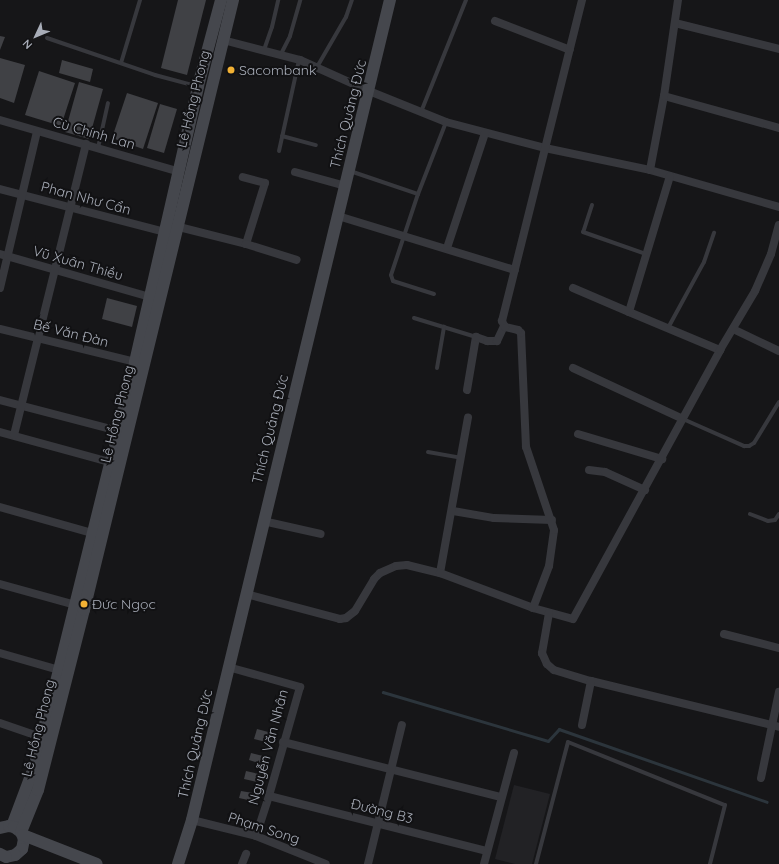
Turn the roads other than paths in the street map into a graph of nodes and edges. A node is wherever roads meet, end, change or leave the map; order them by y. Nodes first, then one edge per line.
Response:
1 (140, 0) edge
2 (221, 0) edge
3 (233, 0) edge
4 (278, 0) edge
5 (300, 0) edge
6 (352, 0) edge
7 (390, 0) edge
8 (466, 0) edge
9 (582, 0) edge
10 (678, 0) edge
11 (495, 20) dead end
12 (675, 23) junction
13 (47, 38) dead end
14 (223, 40) junction
15 (779, 49) edge
16 (264, 50) junction
17 (570, 50) junction
18 (281, 54) junction
19 (300, 60) junction
20 (121, 64) junction
21 (317, 67) junction
22 (204, 88) junction
23 (369, 91) junction
24 (664, 96) junction
25 (108, 103) dead end
26 (420, 112) junction
27 (0, 120) edge
28 (446, 122) junction
29 (779, 128) edge
30 (37, 131) junction
31 (484, 133) junction
32 (282, 136) junction
33 (86, 144) junction
34 (316, 145) dead end
35 (98, 148) junction
36 (545, 148) junction
37 (279, 151) dead end
38 (650, 170) junction
39 (350, 171) junction
40 (180, 172) junction
41 (295, 172) dead end
42 (670, 176) junction
43 (243, 178) dead end
44 (346, 186) junction
45 (0, 189) edge
46 (22, 194) junction
47 (418, 194) junction
48 (592, 205) dead end
49 (70, 207) junction
50 (779, 207) edge
51 (338, 216) junction
52 (779, 225) edge
53 (179, 227) junction
54 (165, 232) junction
55 (714, 233) dead end
56 (403, 234) junction
57 (246, 244) junction
58 (447, 248) junction
59 (646, 254) junction
60 (4, 255) edge
61 (297, 260) dead end
62 (55, 270) junction
63 (515, 270) junction
64 (0, 288) edge
65 (573, 288) dead end
66 (434, 294) dead end
67 (150, 296) junction
68 (629, 312) junction
69 (414, 318) dead end
70 (504, 326) junction
71 (444, 327) junction
72 (668, 328) junction
73 (0, 329) edge
74 (733, 329) junction
75 (476, 337) junction
76 (38, 338) junction
77 (720, 350) junction
78 (779, 351) edge
79 (140, 363) junction
80 (437, 368) dead end
81 (573, 368) dead end
82 (467, 390) dead end
83 (0, 400) edge
84 (779, 402) edge
85 (21, 406) junction
86 (468, 418) dead end
87 (683, 419) junction
88 (118, 431) junction
89 (0, 432) edge
90 (578, 434) dead end
91 (14, 436) junction
92 (428, 452) dead end
93 (461, 459) junction
94 (662, 459) junction
95 (110, 462) junction
96 (589, 470) dead end
97 (645, 490) junction
98 (0, 507) edge
99 (453, 511) junction
100 (750, 514) dead end
101 (779, 514) edge
102 (552, 520) junction
103 (263, 521) junction
104 (92, 534) junction
105 (322, 534) dead end
106 (440, 573) junction
107 (0, 584) edge
108 (246, 594) junction
109 (75, 605) junction
110 (533, 608) junction
111 (549, 613) junction
112 (724, 634) dead end
113 (779, 648) edge
114 (0, 653) edge
115 (228, 667) junction
116 (59, 670) junction
117 (591, 681) junction
118 (779, 692) edge
119 (0, 723) edge
120 (402, 725) dead end
121 (582, 726) dead end
122 (775, 726) edge
123 (41, 737) junction
124 (283, 742) junction
125 (514, 753) dead end
126 (41, 756) junction
127 (391, 769) junction
128 (761, 778) dead end
129 (269, 796) junction
130 (501, 796) junction
131 (192, 820) junction
132 (379, 824) junction
133 (14, 830) edge
134 (256, 836) junction
135 (488, 851) junction
136 (246, 854) dead end
137 (5, 858) edge
138 (92, 863) edge
139 (178, 864) edge
140 (242, 864) edge
141 (326, 864) edge
142 (368, 864) edge
143 (484, 864) edge
144 (536, 864) edge
145 (710, 864) edge

1 - 20 lane
2 - 22 main road, Lê Hồng Phong
3 - 14 main road, Lê Hồng Phong
4 - 16 lane
5 - 18 lane
6 - 21 lane
7 - 23 main road, Thích Quảng Đức
8 - 26 lane
9 - 17 street
10 - 12 street
11 - 17 street
12 - 15 street
12 - 24 street
13 - 20 lane
14 - 16 street
14 - 22 main road, Lê Hồng Phong
16 - 18 street
17 - 36 street
18 - 19 street
19 - 21 street
19 - 32 lane
20 - 22 lane
21 - 23 street
22 - 40 main road, Lê Hồng Phong
22 - 53 main road, Lê Hồng Phong
23 - 26 street
23 - 39 main road, Thích Quảng Đức
24 - 29 street
24 - 38 street
25 - 35 lane
26 - 28 street
27 - 30 street, Cù Chính Lan
28 - 31 street
28 - 47 lane
30 - 33 street, Cù Chính Lan
30 - 46 street
31 - 36 street
31 - 58 street
32 - 34 lane
32 - 37 lane
33 - 35 street, Cù Chính Lan
33 - 49 street
35 - 40 street, Cù Chính Lan
36 - 38 street
36 - 63 street
38 - 42 street
39 - 44 main road, Thích Quảng Đức
39 - 47 lane
40 - 54 main road, Lê Hồng Phong
41 - 44 street
42 - 50 street
42 - 59 street
43 - 57 street
44 - 51 main road, Thích Quảng Đức
45 - 46 street, Phan Như Cẩn
46 - 49 street, Phan Như Cẩn
46 - 60 street
47 - 56 lane
48 - 59 lane
49 - 54 street, Phan Như Cẩn
49 - 62 street
51 - 56 street
51 - 103 main road, Thích Quảng Đức
52 - 74 street
53 - 57 street
53 - 79 main road, Lê Hồng Phong
54 - 67 main road, Lê Hồng Phong
55 - 72 lane
56 - 58 street
56 - 66 lane
57 - 61 street
58 - 63 street
59 - 68 street
60 - 62 street, Vũ Xuân Thiều
60 - 64 street
62 - 67 street, Vũ Xuân Thiều
62 - 76 street
63 - 70 street
65 - 68 street
67 - 79 main road, Lê Hồng Phong
68 - 72 street
69 - 71 lane
70 - 75 street
70 - 102 street
71 - 75 lane
71 - 80 lane
72 - 77 street
73 - 76 street, Bế Văn Đàn
74 - 77 street
74 - 78 street
75 - 82 street
76 - 79 street, Bế Văn Đàn
76 - 85 street
77 - 87 street
79 - 88 main road, Lê Hồng Phong
79 - 126 main road, Lê Hồng Phong
81 - 87 street
83 - 85 street
84 - 87 lane
85 - 88 street
85 - 91 street
86 - 93 street
87 - 94 street
88 - 95 main road, Lê Hồng Phong
89 - 91 street
90 - 94 street
91 - 95 street
92 - 93 lane
93 - 99 street
94 - 97 street
95 - 104 main road, Lê Hồng Phong
96 - 97 street
97 - 111 street
98 - 104 street
99 - 102 street
99 - 106 street
100 - 101 lane
102 - 110 street
103 - 105 street
103 - 108 main road, Thích Quảng Đức
104 - 109 main road, Lê Hồng Phong
106 - 108 street
106 - 110 street
107 - 109 street
108 - 115 main road, Thích Quảng Đức
109 - 116 main road, Lê Hồng Phong
110 - 111 street
111 - 117 street
112 - 113 street
114 - 116 street
115 - 124 street, Nguyễn Văn Nhân
115 - 131 main road, Thích Quảng Đức
116 - 123 main road, Lê Hồng Phong
117 - 121 street
117 - 122 street
118 - 122 street
119 - 123 street
120 - 127 street
122 - 128 street
123 - 126 main road, Lê Hồng Phong
124 - 127 street
124 - 129 street, Nguyễn Văn Nhân
125 - 130 street
126 - 133 main road, Lê Hồng Phong
127 - 130 street
127 - 132 street
129 - 132 street, Đường B3
129 - 134 street, Nguyễn Văn Nhân
130 - 135 street
131 - 134 street, Phạm Song
131 - 139 main road, Thích Quảng Đức
132 - 135 street, Đường B3
132 - 142 street
133 - 137 main road, Lê Hồng Phong
133 - 138 main road
134 - 141 street, Phạm Song
135 - 143 street
136 - 140 street
144 - 145 lane

